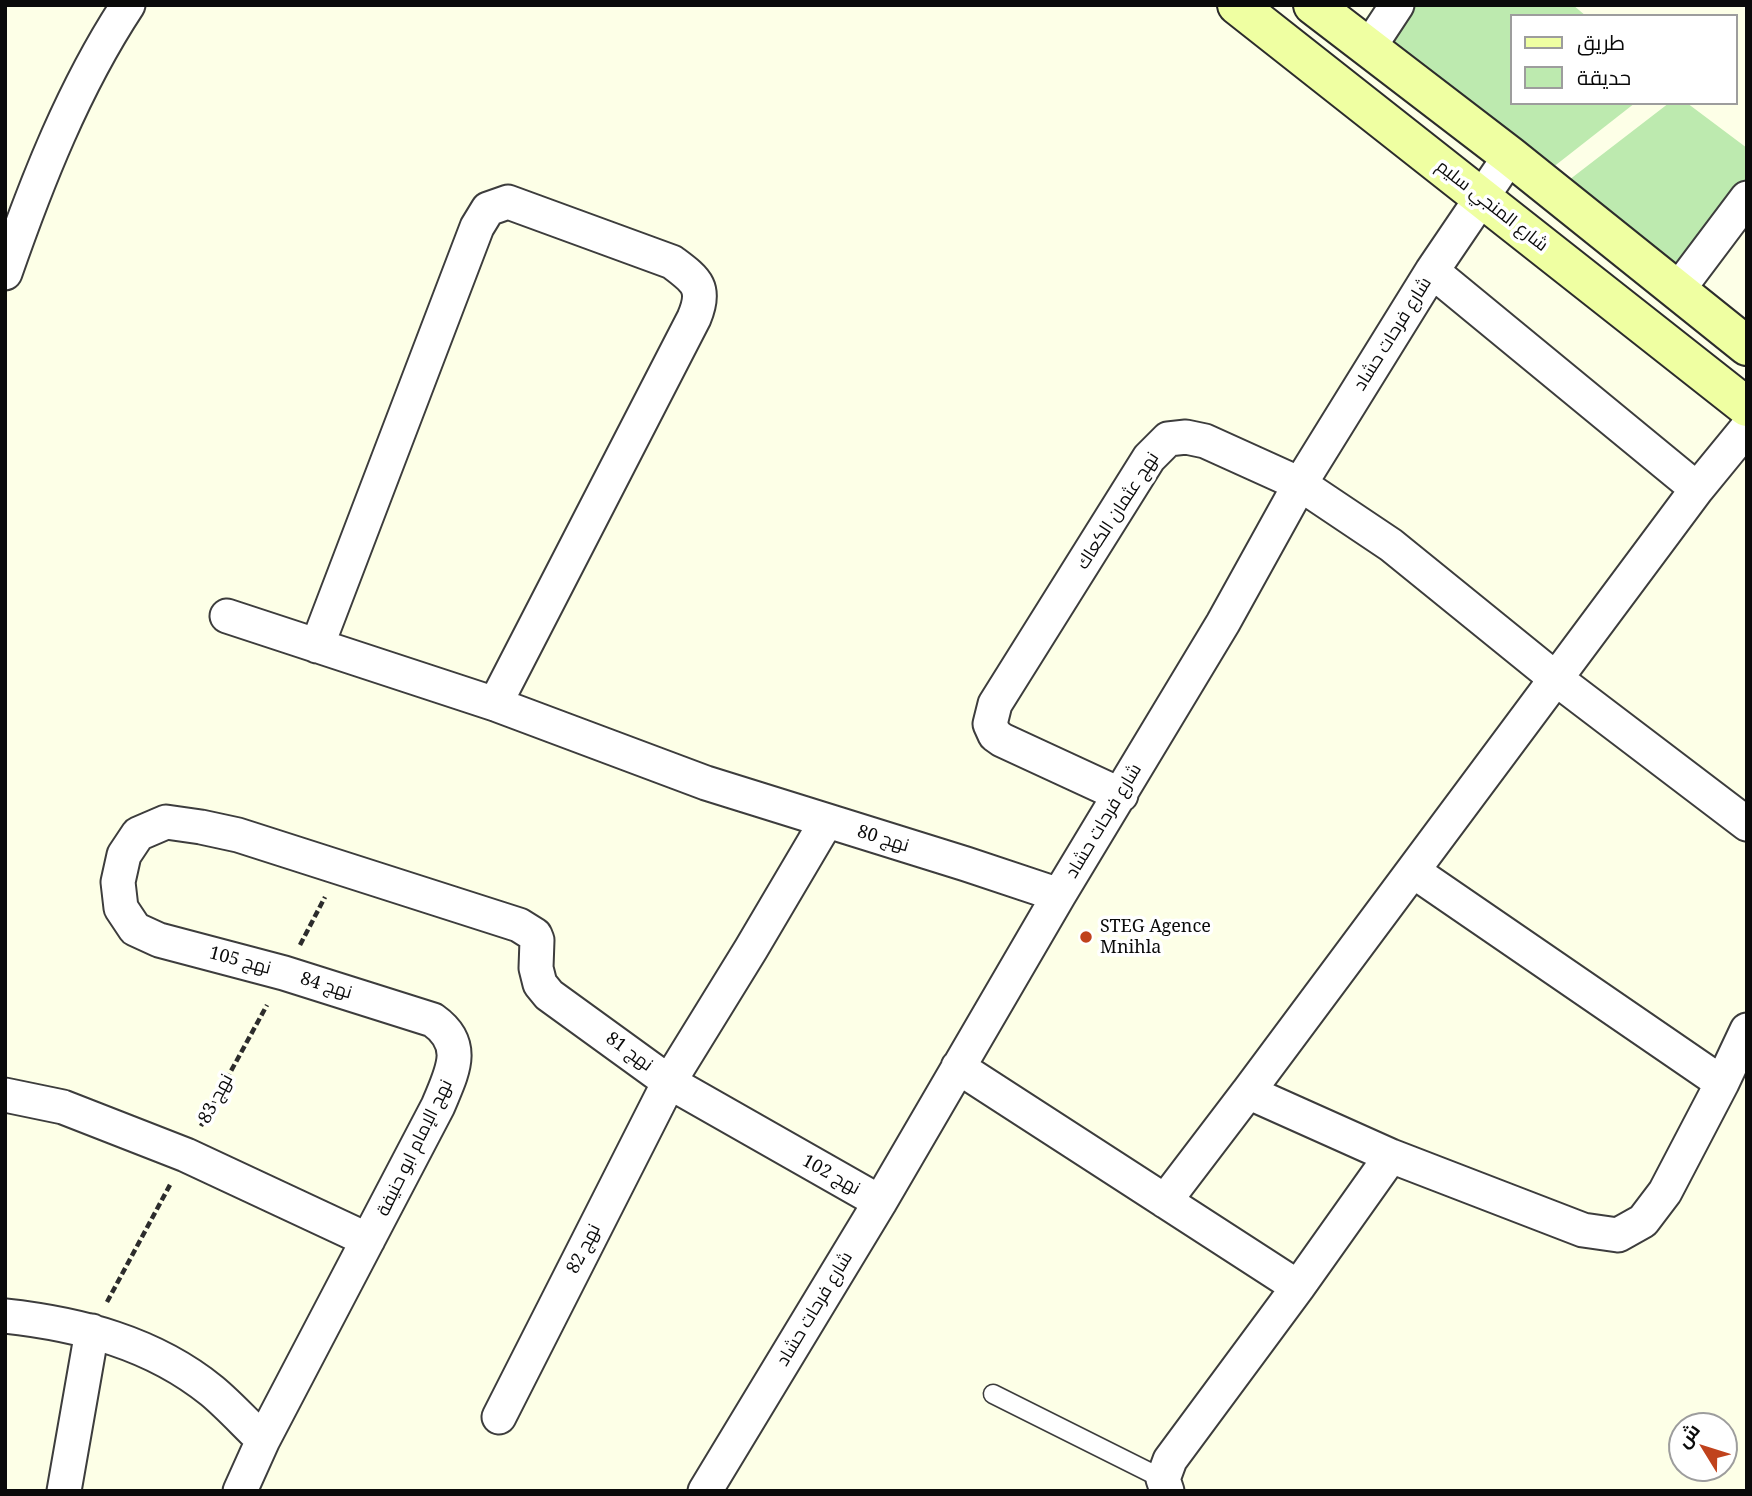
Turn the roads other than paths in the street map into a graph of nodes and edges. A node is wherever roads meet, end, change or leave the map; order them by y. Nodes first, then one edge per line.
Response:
1 (128, 5) edge
2 (1237, 5) edge
3 (1313, 5) edge
4 (1396, 5) edge
5 (1368, 49) junction
6 (1510, 156) junction
7 (1480, 197) junction
8 (1747, 198) edge
9 (1432, 271) junction
10 (5, 273) edge
11 (1677, 291) junction
12 (1747, 346) edge
13 (1747, 408) edge
14 (1747, 428) edge
15 (1300, 484) junction
16 (1697, 489) junction
17 (228, 616) dead end
18 (317, 646) junction
19 (1555, 678) junction
20 (495, 704) junction
21 (1121, 795) junction
22 (826, 822) junction
23 (1747, 824) edge
24 (1413, 871) junction
25 (1059, 895) junction
26 (519, 925) joint
27 (284, 973) joint
28 (433, 1020) joint
29 (1747, 1030) edge
30 (958, 1067) junction
31 (669, 1082) junction
32 (1722, 1083) junction
33 (1248, 1092) junction
34 (5, 1095) edge
35 (783, 1147) joint
36 (1391, 1156) junction
37 (1165, 1201) junction
38 (880, 1202) junction
39 (368, 1240) junction
40 (1298, 1287) junction
41 (5, 1315) edge
42 (92, 1331) junction
43 (993, 1394) dead end
44 (499, 1417) dead end
45 (263, 1440) junction
46 (1165, 1485) edge
47 (64, 1491) edge
48 (240, 1491) edge
49 (705, 1491) edge

1 - 10 street
2 - 7 main road, شارع المنجي سليم
3 - 5 main road
4 - 5 street
5 - 6 main road
6 - 7 street, شارع فرحات حشاد
6 - 11 main road
7 - 9 street, شارع فرحات حشاد
7 - 13 main road, شارع المنجي سليم
8 - 11 street
9 - 15 street, شارع فرحات حشاد
9 - 16 street
11 - 12 main road
14 - 16 street
15 - 19 street, نهج عثمان الكعاك
15 - 21 street, شارع فرحات حشاد
15 - 21 street, نهج عثمان الكعاك
16 - 19 street
17 - 18 street, نهج 80
18 - 20 street, نهج 80
18 - 20 street
19 - 23 street, نهج عثمان الكعاك
19 - 24 street
20 - 22 street, نهج 80
21 - 25 street, شارع فرحات حشاد
22 - 25 street, نهج 80
22 - 31 street, نهج 82
24 - 32 street
24 - 33 street
25 - 30 street, شارع فرحات حشاد
26 - 27 street, نهج 105
26 - 31 street, نهج 81
27 - 28 street, نهج 84
28 - 39 street, نهج الإمام ابو حنيفة
29 - 32 street
30 - 37 street
30 - 38 street, شارع فرحات حشاد
31 - 35 street, نهج 81
31 - 44 street, نهج 82
32 - 36 street
33 - 36 street
33 - 37 street
34 - 39 street
35 - 38 street, نهج 102
36 - 40 street
37 - 40 street
38 - 49 street, شارع فرحات حشاد
39 - 45 street, نهج الإمام ابو حنيفة
40 - 46 street
41 - 42 street
42 - 45 street
42 - 47 street
43 - 46 lane
45 - 48 street

